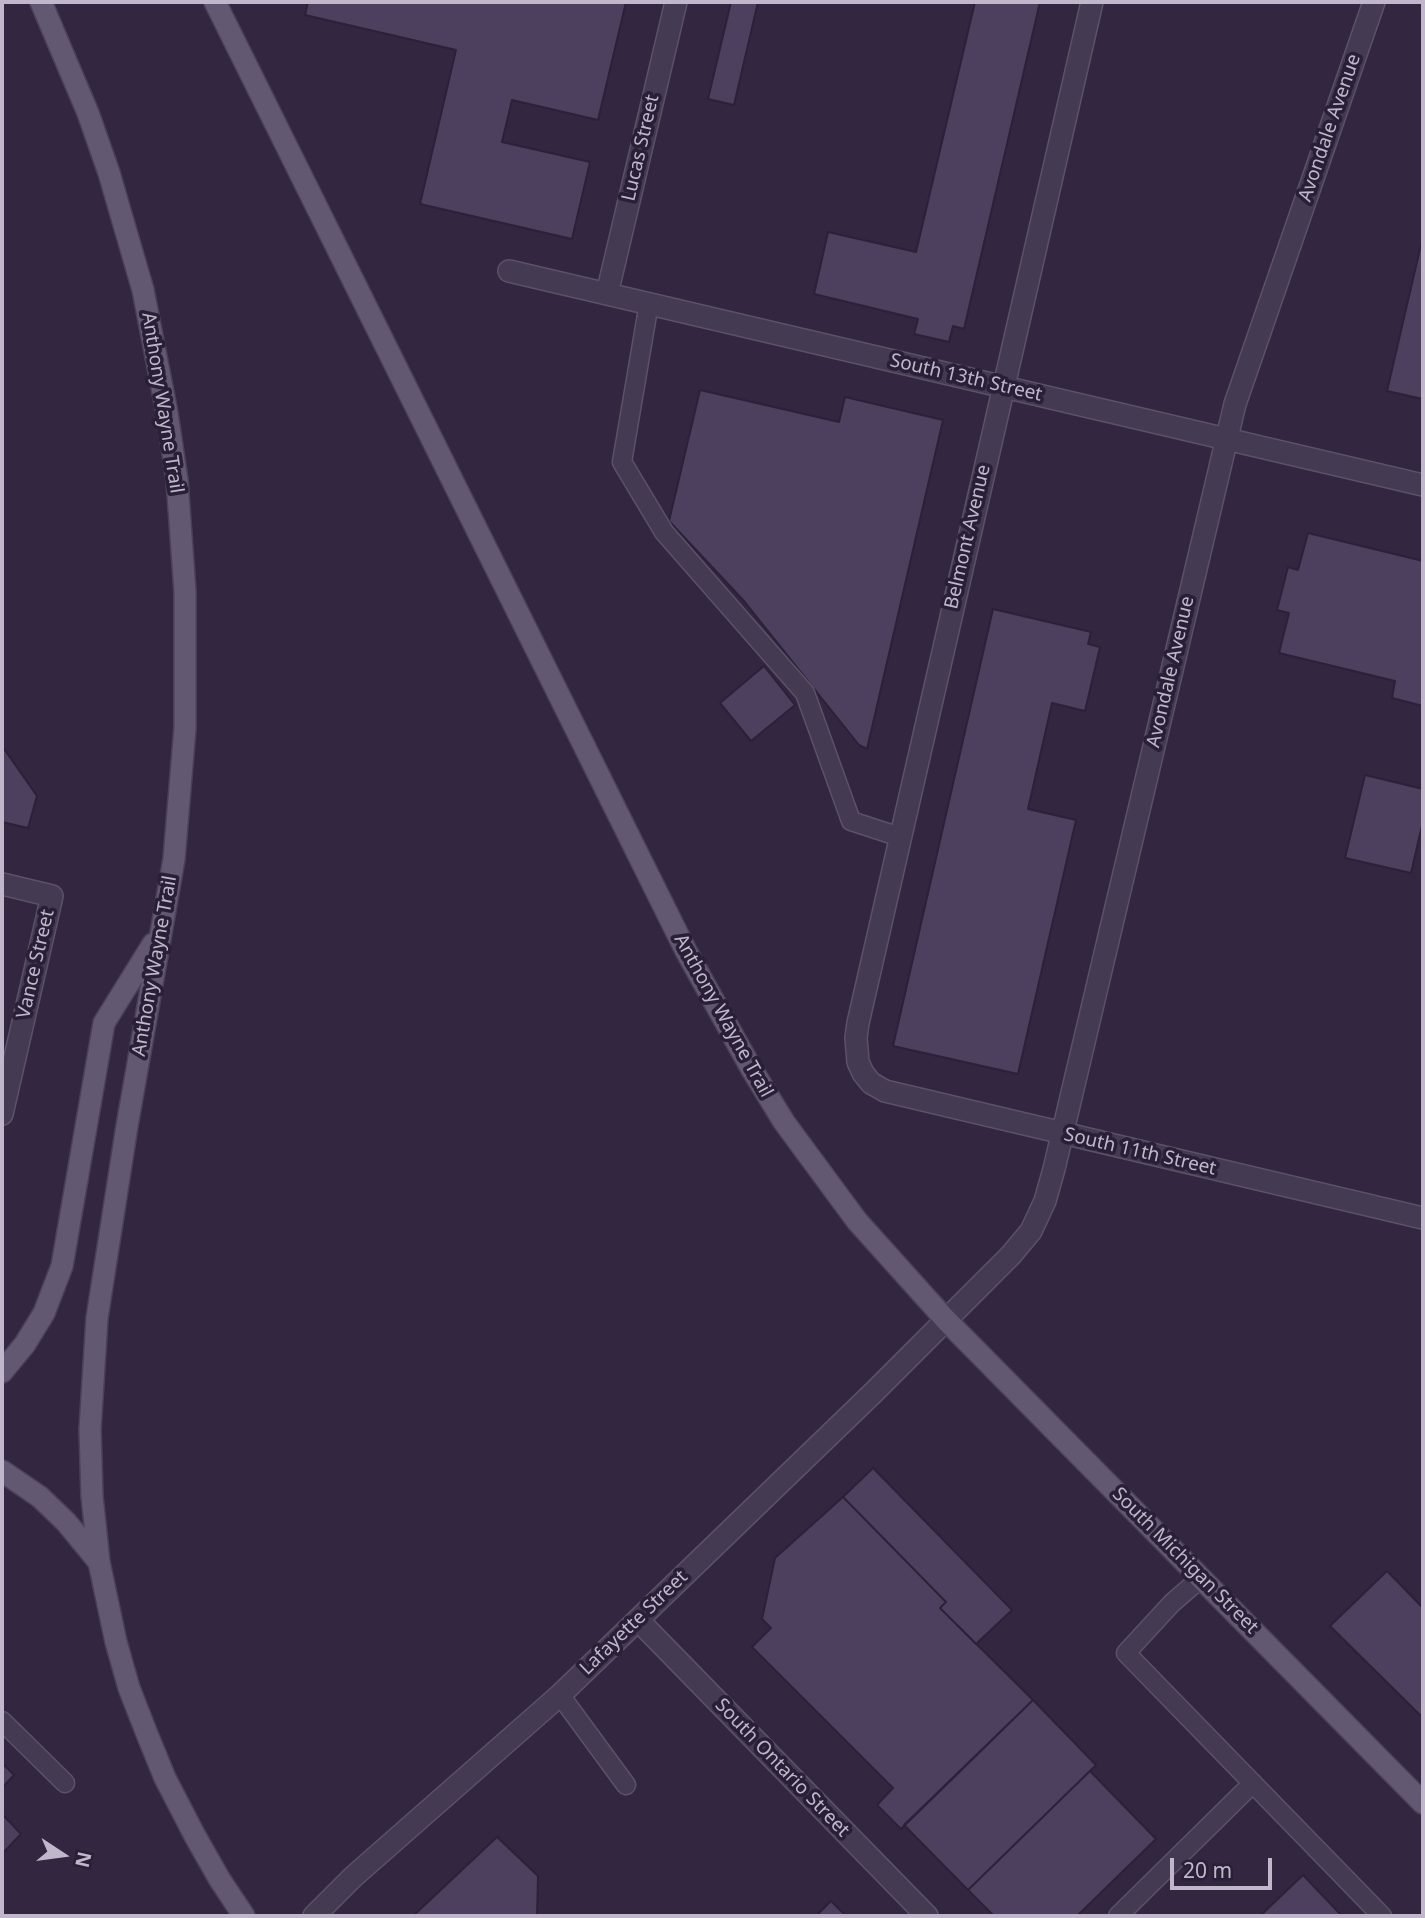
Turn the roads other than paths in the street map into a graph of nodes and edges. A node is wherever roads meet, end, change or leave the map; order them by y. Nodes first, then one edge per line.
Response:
1 (41, 2) edge
2 (215, 2) edge
3 (676, 2) edge
4 (1092, 2) edge
5 (1374, 2) edge
6 (509, 271) dead end
7 (607, 294) junction
8 (649, 303) junction
9 (1003, 387) junction
10 (1226, 439) junction
11 (1423, 485) edge
12 (900, 837) junction
13 (2, 884) edge
14 (160, 933) junction
15 (863, 1073) joint
16 (2, 1111) edge
17 (1062, 1134) junction
18 (1423, 1218) edge
19 (946, 1320) junction
20 (2, 1371) edge
21 (2, 1471) edge
22 (99, 1562) junction
23 (1201, 1578) junction
24 (638, 1620) junction
25 (560, 1695) junction
26 (2, 1721) edge
27 (65, 1783) dead end
28 (1253, 1783) junction
29 (626, 1785) dead end
30 (1423, 1803) edge
31 (244, 1916) edge
32 (314, 1916) edge
33 (927, 1916) edge
34 (1118, 1916) edge
35 (1382, 1916) edge

1 - 14 main road, Anthony Wayne Trail
2 - 19 main road, Anthony Wayne Trail
3 - 7 street, Lucas Street
4 - 9 street, Belmont Avenue
5 - 10 street, Avondale Avenue
6 - 7 street, South 13th Street
7 - 8 street, South 13th Street
8 - 9 street, South 13th Street
8 - 12 lane
9 - 10 street, South 13th Street
9 - 12 street, Belmont Avenue
10 - 11 street, South 13th Street
10 - 17 street, Avondale Avenue
12 - 15 street, Belmont Avenue
13 - 16 street, Vance Street
14 - 20 main road
14 - 22 main road, Anthony Wayne Trail
15 - 17 street, South 11th Street
17 - 18 street, South 11th Street
17 - 19 street, Avondale Avenue
19 - 23 main road, South Michigan Street
19 - 24 street, Lafayette Street
21 - 22 main road
22 - 31 main road, Anthony Wayne Trail
23 - 28 lane
23 - 30 main road, South Michigan Street
24 - 25 street, Lafayette Street
24 - 33 street, South Ontario Street
25 - 29 lane
25 - 32 street, Lafayette Street
26 - 27 lane
28 - 34 lane
28 - 35 lane

